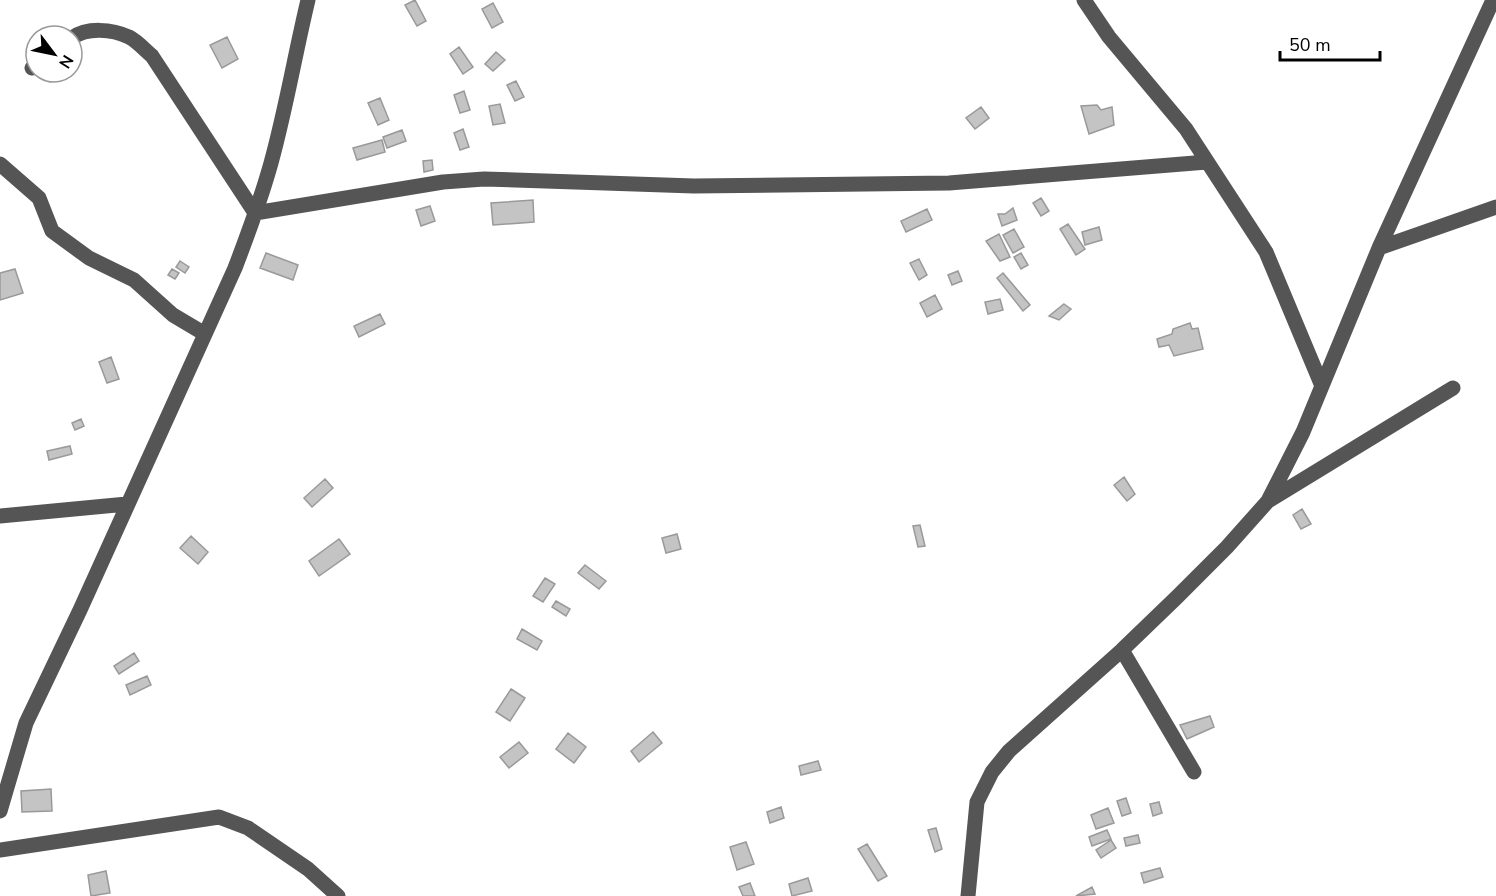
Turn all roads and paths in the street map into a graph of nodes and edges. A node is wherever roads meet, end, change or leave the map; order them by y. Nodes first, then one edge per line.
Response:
1 (308, 0) edge
2 (1084, 0) edge
3 (1493, 0) edge
4 (84, 32) edge
5 (1208, 162) junction
6 (0, 164) edge
7 (1496, 207) edge
8 (255, 213) junction
9 (1379, 248) junction
10 (205, 334) junction
11 (1322, 386) junction
12 (1453, 388) dead end
13 (1268, 501) junction
14 (127, 504) junction
15 (0, 516) edge
16 (1122, 650) junction
17 (1194, 772) dead end
18 (0, 811) edge
19 (0, 850) edge
20 (338, 896) edge
21 (968, 896) edge

1 - 8 street
2 - 5 street
3 - 9 street
4 - 8 street
5 - 8 street
5 - 11 street
6 - 10 street
7 - 9 street
8 - 10 street
9 - 11 street
10 - 14 street
11 - 13 street
12 - 13 street
13 - 16 street
14 - 15 street
14 - 18 street
16 - 17 street
16 - 21 street
19 - 20 street

